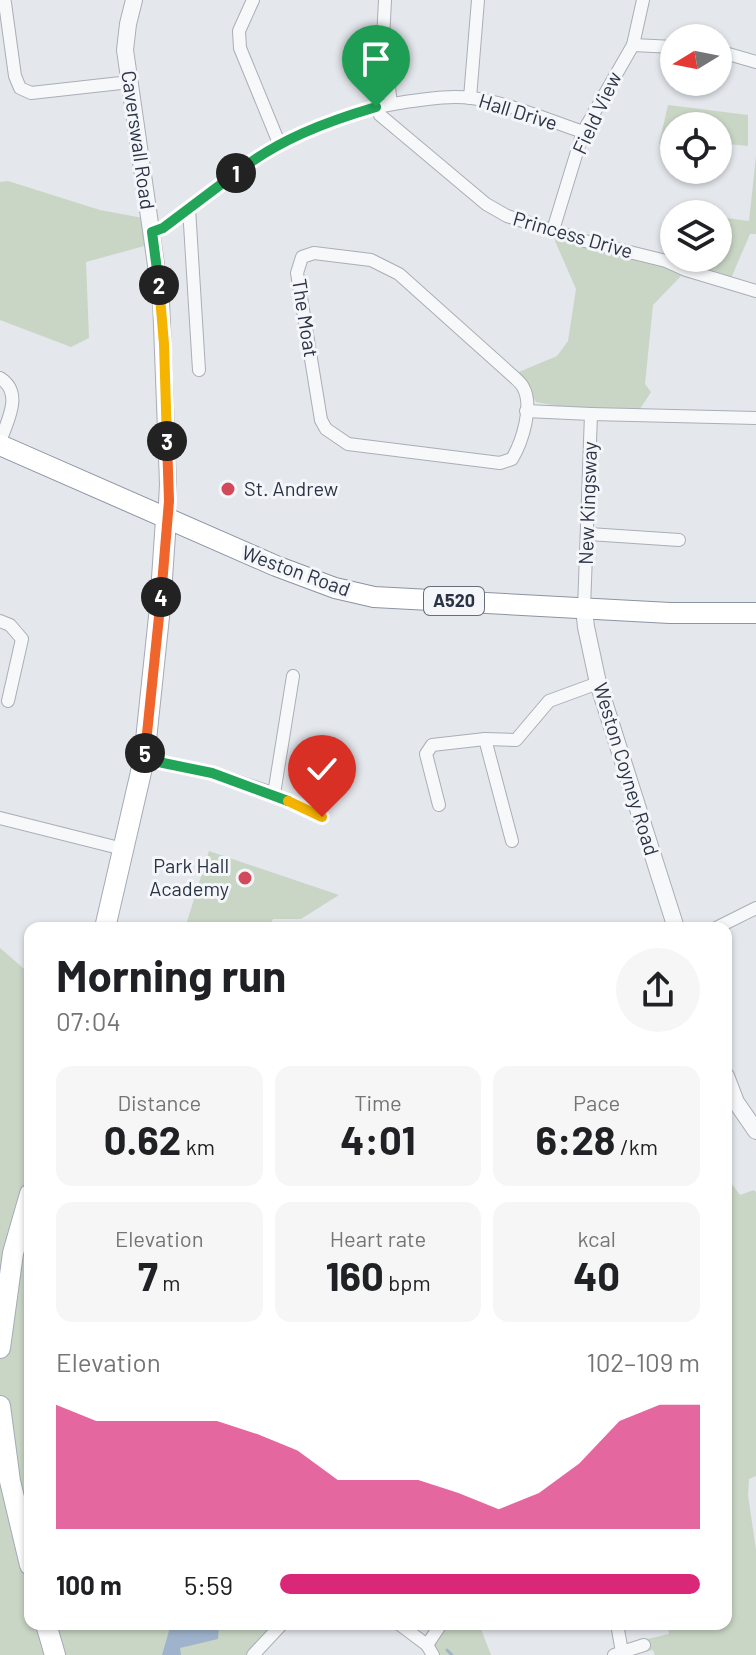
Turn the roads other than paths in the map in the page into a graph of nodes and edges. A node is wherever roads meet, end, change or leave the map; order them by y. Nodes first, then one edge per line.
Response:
1 (134, 0) edge
2 (253, 0) edge
3 (385, 0) edge
4 (478, 0) edge
5 (643, 0) edge
6 (3, 2) edge
7 (633, 45) junction
8 (660, 46) edge
9 (732, 55) edge
10 (756, 62) edge
11 (130, 82) junction
12 (470, 98) junction
13 (391, 104) junction
14 (376, 107) junction
15 (583, 132) junction
16 (279, 143) junction
17 (189, 208) junction
18 (553, 230) junction
19 (152, 232) junction
20 (756, 291) edge
21 (199, 370) dead end
22 (0, 378) edge
23 (526, 411) junction
24 (591, 414) junction
25 (756, 418) edge
26 (0, 444) edge
27 (166, 520) junction
28 (589, 534) junction
29 (679, 540) dead end
30 (584, 609) junction
31 (756, 613) edge
32 (0, 621) edge
33 (293, 676) dead end
34 (598, 683) junction
35 (8, 701) dead end
36 (485, 739) junction
37 (144, 759) junction
38 (274, 794) junction
39 (439, 805) dead end
40 (322, 817) dead end
41 (0, 818) edge
42 (512, 841) dead end
43 (123, 849) junction
44 (756, 908) edge
45 (106, 922) edge
46 (674, 922) edge
47 (728, 922) edge
48 (732, 1092) edge
49 (756, 1131) edge
50 (24, 1217) edge
51 (0, 1348) edge
52 (0, 1406) edge
53 (24, 1540) edge
54 (48, 1630) edge
55 (277, 1630) edge
56 (406, 1630) edge
57 (438, 1630) edge
58 (617, 1630) edge
59 (263, 1645) junction
60 (644, 1645) dead end
61 (430, 1650) edge
62 (618, 1654) edge
63 (55, 1655) edge
64 (253, 1655) edge
65 (275, 1655) edge

1 - 11 street, Caverswall Road
2 - 16 street
3 - 13 street
4 - 12 street
5 - 7 street, Field View
6 - 11 street
7 - 8 street
7 - 15 street, Field View
9 - 10 street
11 - 19 street, Caverswall Road
12 - 13 street, Hall Drive
12 - 15 street, Hall Drive
13 - 14 street, Hall Drive
14 - 16 street, Hall Drive
14 - 18 street, Princess Drive
15 - 18 street, Field View
16 - 17 street, Hall Drive
17 - 19 street, Hall Drive
17 - 21 street, Caverswall Road
18 - 20 street, Princess Drive
19 - 27 street, Caverswall Road
22 - 26 street, Weston Road
23 - 23 street, The Moat
23 - 24 street, New Kingsway
24 - 25 street
24 - 28 street, New Kingsway
26 - 27 main road, Weston Road / A520
27 - 30 main road, Weston Road / A520
27 - 37 main road
28 - 29 street
28 - 30 street, New Kingsway
30 - 31 main road, Weston Road / A520
30 - 34 street, Weston Coyney Road
32 - 35 street
33 - 38 street
34 - 36 street
34 - 46 street, Weston Coyney Road
36 - 39 street
36 - 42 street
37 - 38 street
37 - 43 main road
38 - 40 street
41 - 43 street
43 - 45 main road
44 - 47 street
48 - 49 street
50 - 51 main road
52 - 53 main road
54 - 63 main road
55 - 59 street
56 - 61 street
57 - 61 street
58 - 62 street
59 - 64 street
59 - 65 street
60 - 62 street

